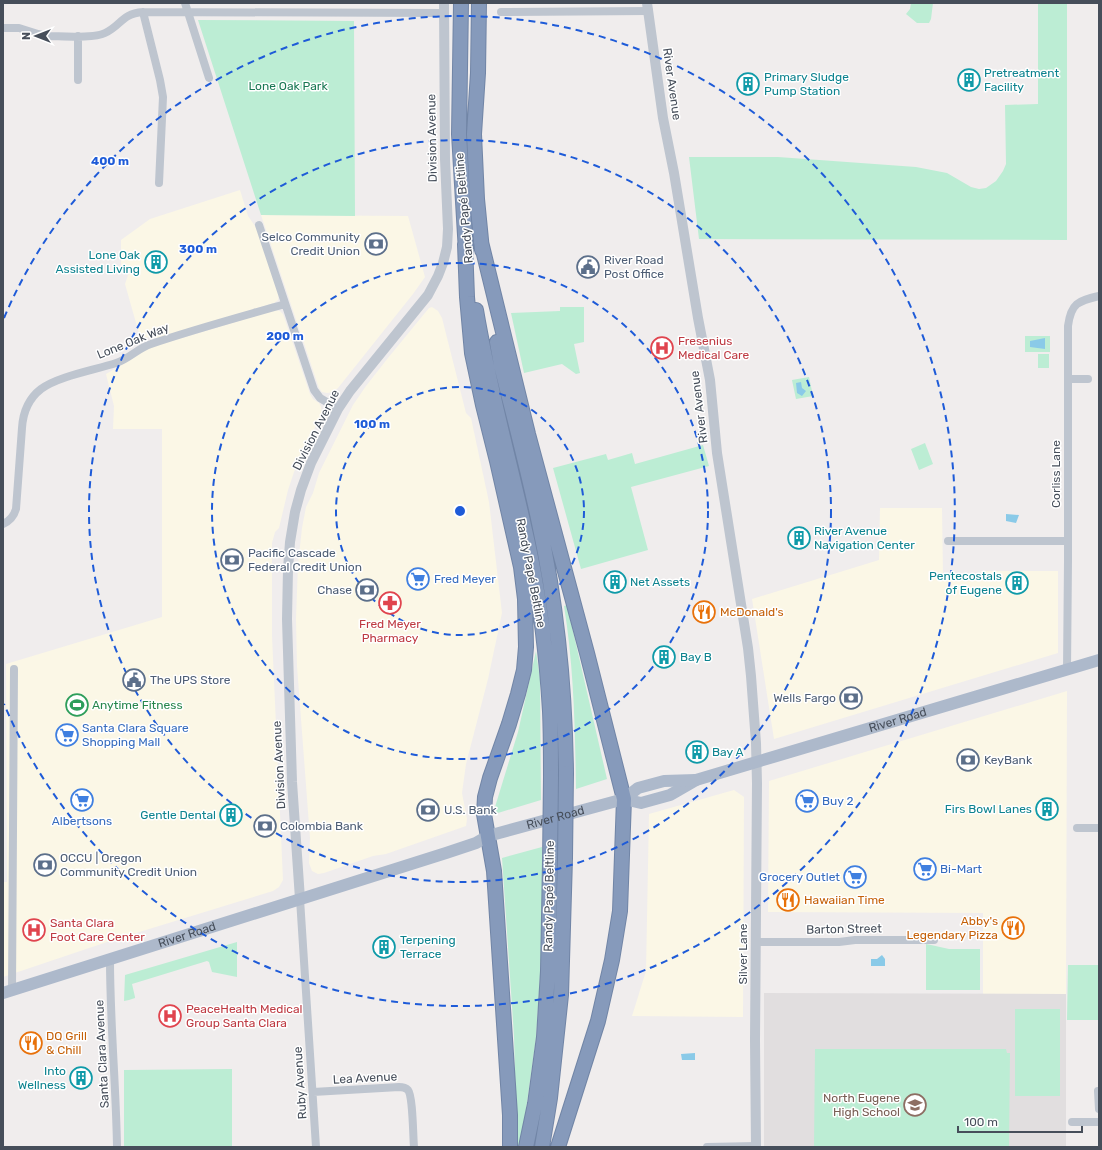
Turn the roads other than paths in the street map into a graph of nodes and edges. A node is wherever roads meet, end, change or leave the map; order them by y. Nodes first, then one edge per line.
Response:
1 (186, 3) edge
2 (462, 3) edge
3 (479, 3) edge
4 (648, 7) edge
5 (444, 8) edge
6 (143, 12) junction
7 (189, 12) junction
8 (501, 12) dead end
9 (3, 28) edge
10 (78, 36) junction
11 (209, 78) dead end
12 (78, 80) dead end
13 (159, 183) dead end
14 (258, 225) dead end
15 (481, 242) junction
16 (465, 244) junction
17 (1099, 296) edge
18 (285, 304) junction
19 (1068, 379) junction
20 (1088, 379) dead end
21 (338, 409) junction
22 (3, 524) edge
23 (948, 541) dead end
24 (1068, 541) junction
25 (1099, 660) edge
26 (14, 669) dead end
27 (1067, 670) junction
28 (757, 762) junction
29 (624, 799) junction
30 (1076, 828) dead end
31 (1099, 828) edge
32 (488, 836) junction
33 (300, 899) junction
34 (934, 940) dead end
35 (756, 942) junction
36 (110, 960) junction
37 (7, 992) edge
38 (1098, 1091) edge
39 (313, 1092) junction
40 (1099, 1109) edge
41 (1072, 1122) dead end
42 (1099, 1122) edge
43 (117, 1147) edge
44 (316, 1147) edge
45 (414, 1147) edge
46 (510, 1147) edge
47 (526, 1147) edge
48 (542, 1147) edge
49 (558, 1147) edge
50 (706, 1147) edge
51 (756, 1147) edge

1 - 7 street
2 - 16 highway, Randy Papé Beltline
3 - 15 highway, Randy Papé Beltline
4 - 8 street
4 - 28 street, River Avenue
5 - 7 street
5 - 21 street, Division Avenue
6 - 7 street
6 - 10 street
6 - 13 street
7 - 11 street
9 - 10 street
10 - 12 street
14 - 18 street
15 - 29 highway
15 - 48 highway, Randy Papé Beltline, bridge
16 - 32 highway
16 - 47 highway, Randy Papé Beltline, bridge
17 - 19 street, Corliss Lane
18 - 21 street
18 - 22 street, Lone Oak Way
19 - 20 street
19 - 24 street, Corliss Lane
21 - 33 street, Division Avenue
23 - 24 street
24 - 27 street, Corliss Lane
25 - 27 main road, River Road
26 - 37 street
27 - 28 main road, River Road
28 - 29 main road, River Road
28 - 35 street, Silver Lane
29 - 32 main road, River Road
29 - 49 highway
30 - 31 street
32 - 33 main road, River Road
32 - 46 highway
33 - 36 main road, River Road
33 - 39 street, Ruby Avenue
34 - 35 street, Barton Street
35 - 51 street, Silver Lane
36 - 37 main road, River Road
36 - 43 street, Santa Clara Avenue
38 - 40 street
39 - 44 street, Ruby Avenue
39 - 45 street, Lea Avenue
41 - 42 street
50 - 51 street

